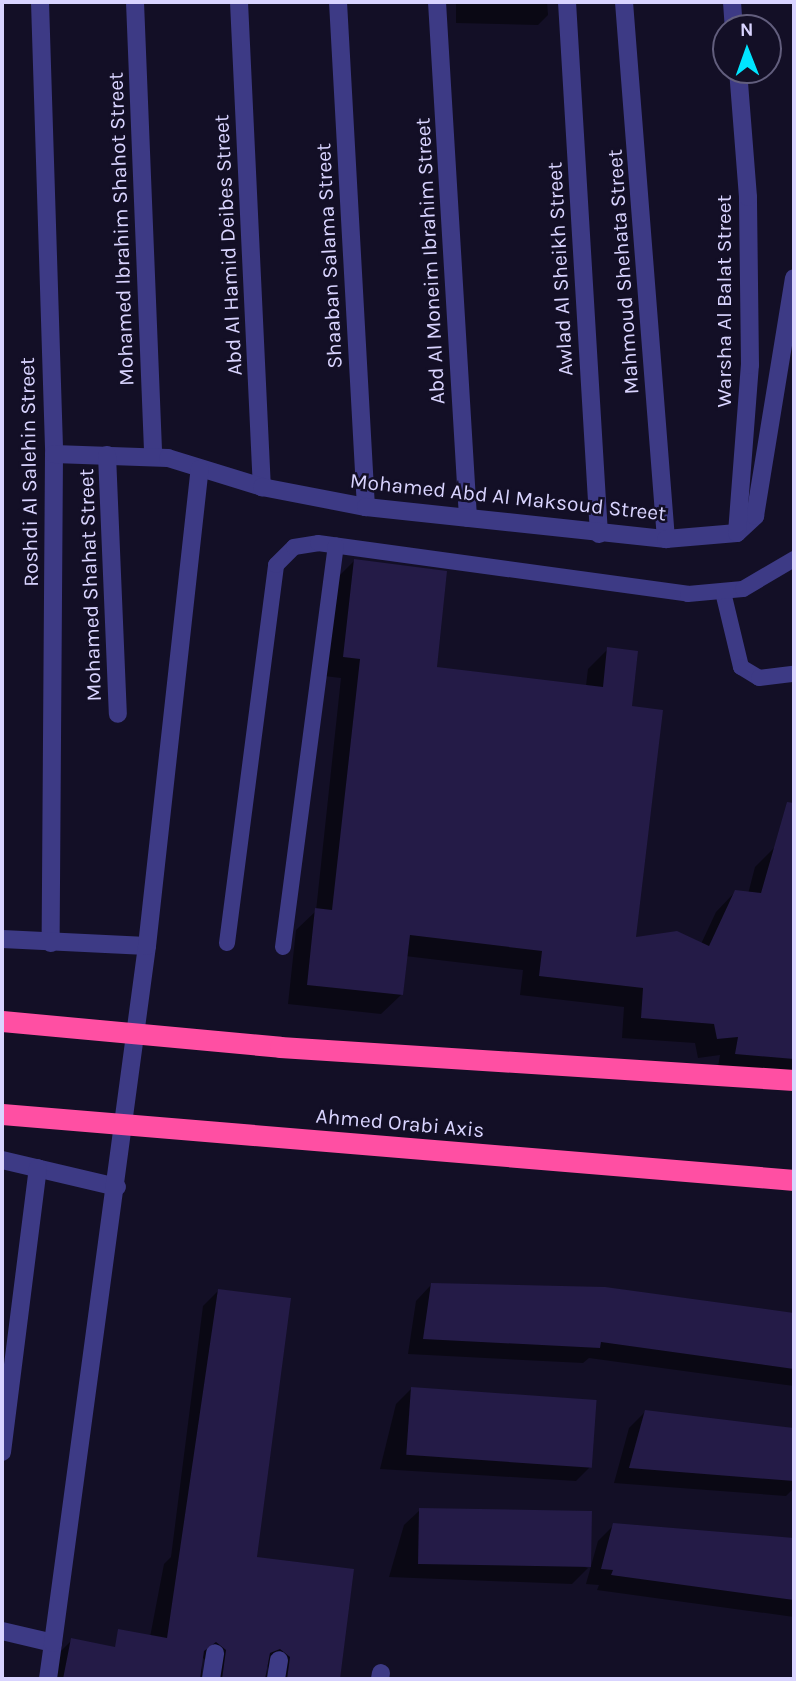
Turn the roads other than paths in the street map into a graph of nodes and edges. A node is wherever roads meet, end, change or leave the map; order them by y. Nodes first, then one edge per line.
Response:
1 (40, 2) edge
2 (135, 2) edge
3 (239, 2) edge
4 (338, 2) edge
5 (437, 2) edge
6 (567, 2) edge
7 (624, 2) edge
8 (739, 84) edge
9 (794, 278) edge
10 (54, 454) junction
11 (107, 454) junction
12 (153, 455) junction
13 (200, 469) junction
14 (262, 487) junction
15 (366, 507) junction
16 (468, 518) junction
17 (737, 533) junction
18 (599, 534) junction
19 (666, 540) junction
20 (336, 545) junction
21 (794, 561) edge
22 (723, 592) junction
23 (794, 674) edge
24 (118, 714) dead end
25 (2, 939) edge
26 (51, 943) junction
27 (228, 943) dead end
28 (147, 946) junction
29 (283, 947) dead end
30 (2, 1021) edge
31 (794, 1080) edge
32 (2, 1114) edge
33 (2, 1160) edge
34 (38, 1168) junction
35 (794, 1180) edge
36 (117, 1187) junction
37 (2, 1451) edge
38 (2, 1631) edge
39 (53, 1643) junction
40 (215, 1653) dead end
41 (279, 1660) dead end
42 (48, 1679) edge
43 (211, 1679) edge
44 (276, 1679) edge

1 - 10 street, Roshdi Al Salehin Street
2 - 12 street, Mohamed Ibrahim Shahot Street
3 - 14 street, Abd Al Hamid Deibes Street
4 - 15 street, Shaaban Salama Street
5 - 16 street, Abd Al Moneim Ibrahim Street
6 - 18 street, Awlad Al Sheikh Street
7 - 19 street, Mahmoud Shehata Street
8 - 17 street, Warsha Al Balat Street
9 - 17 street
10 - 11 street, Mohamed Abd Al Maksoud Street
10 - 26 street, Roshdi Al Salehin Street
11 - 12 street, Mohamed Abd Al Maksoud Street
11 - 24 street, Mohamed Shahat Street
12 - 13 street, Mohamed Abd Al Maksoud Street
13 - 14 street, Mohamed Abd Al Maksoud Street
13 - 28 street
14 - 15 street, Mohamed Abd Al Maksoud Street
15 - 16 street, Mohamed Abd Al Maksoud Street
16 - 18 street, Mohamed Abd Al Maksoud Street
17 - 19 street, Mohamed Abd Al Maksoud Street
18 - 19 street, Mohamed Abd Al Maksoud Street
20 - 22 lane
20 - 27 lane
20 - 29 lane
21 - 22 lane
22 - 23 lane
25 - 26 street
26 - 28 street
28 - 36 street
30 - 31 highway
32 - 35 highway, Ahmed Orabi Axis
33 - 34 street
34 - 36 street
34 - 37 street
36 - 39 street
38 - 39 street
39 - 42 street
40 - 43 street
41 - 44 street

